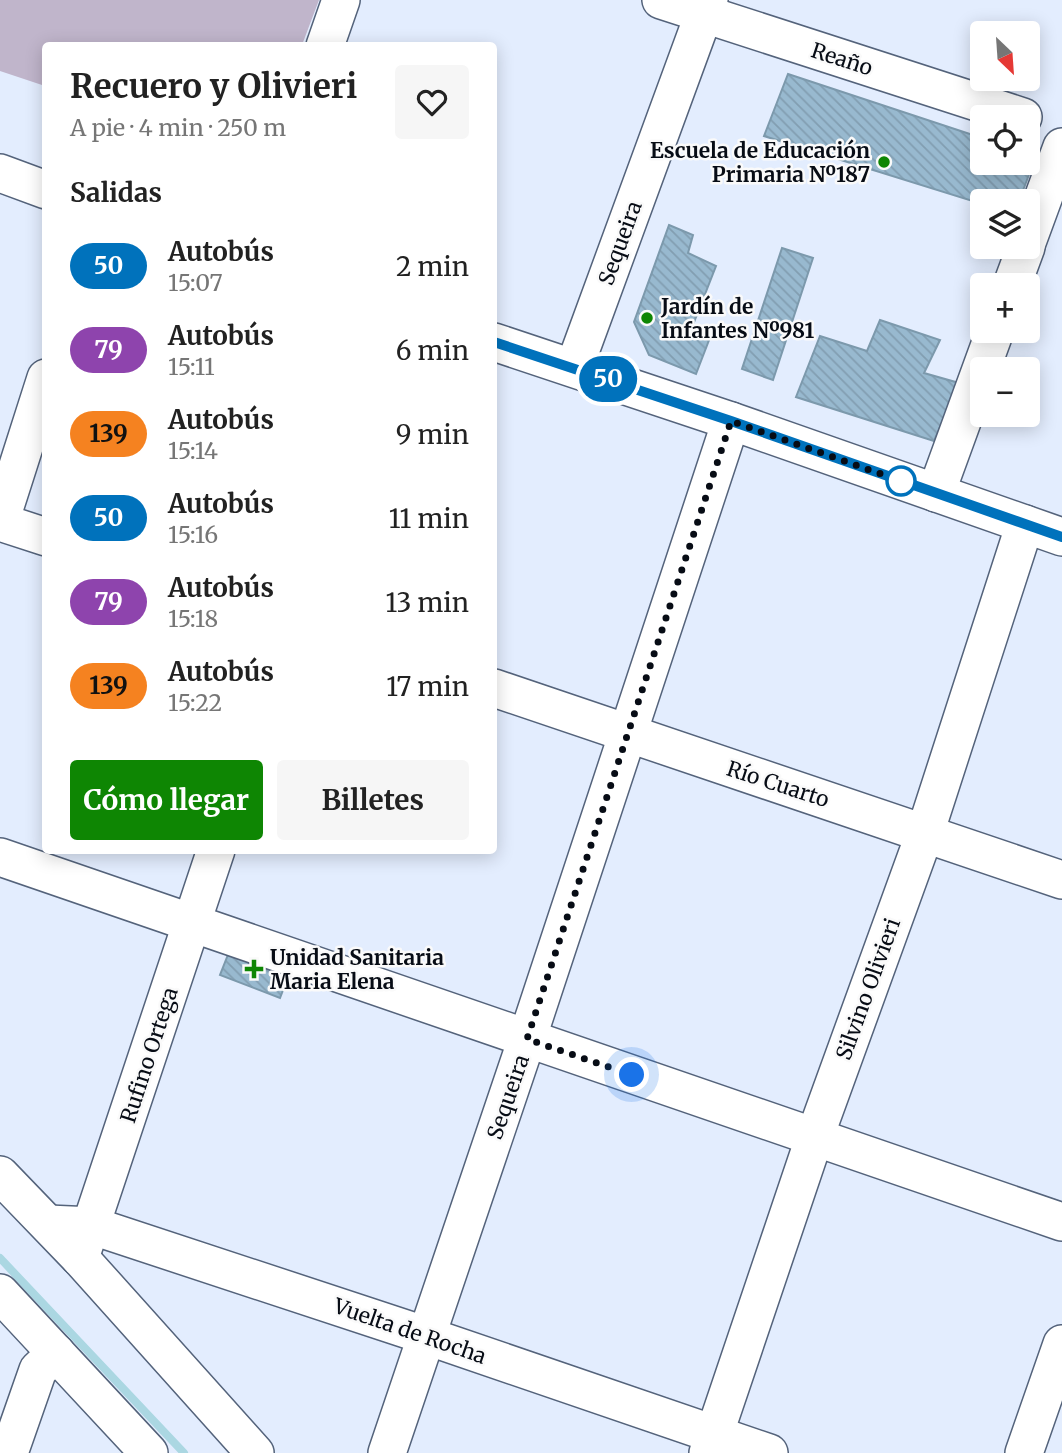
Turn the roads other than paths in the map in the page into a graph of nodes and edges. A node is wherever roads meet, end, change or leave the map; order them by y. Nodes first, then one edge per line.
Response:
1 (341, 0) edge
2 (661, 0) edge
3 (706, 8) edge
4 (326, 42) edge
5 (987, 105) edge
6 (1040, 123) edge
7 (1062, 130) edge
8 (1062, 147) edge
9 (0, 173) edge
10 (42, 189) edge
11 (1040, 207) edge
12 (497, 343) edge
13 (991, 343) edge
14 (574, 368) junction
15 (42, 391) edge
16 (731, 421) junction
17 (936, 494) junction
18 (0, 522) edge
19 (1025, 524) junction
20 (42, 536) edge
21 (1062, 537) edge
22 (497, 689) edge
23 (629, 735) junction
24 (925, 833) junction
25 (215, 854) edge
26 (0, 857) edge
27 (1062, 880) edge
28 (193, 922) junction
29 (527, 1039) junction
30 (815, 1136) junction
31 (0, 1175) edge
32 (1062, 1222) edge
33 (86, 1242) junction
34 (0, 1293) edge
35 (427, 1336) junction
36 (1062, 1344) edge
37 (56, 1353) junction
38 (711, 1445) edge
39 (9, 1453) edge
40 (149, 1453) edge
41 (255, 1453) edge
42 (387, 1453) edge
43 (769, 1453) edge
44 (1024, 1453) edge

1 - 4 street
2 - 3 street, Reaño
3 - 5 street, Reaño
3 - 14 street, Sequeira
6 - 7 street, Reaño
8 - 11 street
9 - 10 street
12 - 14 street
13 - 17 street
14 - 16 street
15 - 18 street
16 - 17 street
16 - 23 street, Sequeira
17 - 19 street
18 - 20 street
19 - 21 street
19 - 24 street, Silvino Olivieri
22 - 23 street, Río Cuarto
23 - 24 street, Río Cuarto
23 - 29 street, Sequeira
24 - 27 street, Río Cuarto
24 - 30 street, Silvino Olivieri
25 - 28 street, Rufino Ortega
26 - 28 street
28 - 29 street
28 - 33 street, Rufino Ortega
29 - 30 street
29 - 35 street, Sequeira
30 - 32 street
30 - 38 street, Silvino Olivieri
31 - 33 street, Vuelta de Rocha
33 - 35 street, Vuelta de Rocha
33 - 41 street
34 - 37 street
35 - 38 street, Vuelta de Rocha
35 - 42 street, Sequeira
36 - 44 street
37 - 39 street
37 - 40 street
38 - 43 street, Vuelta de Rocha

